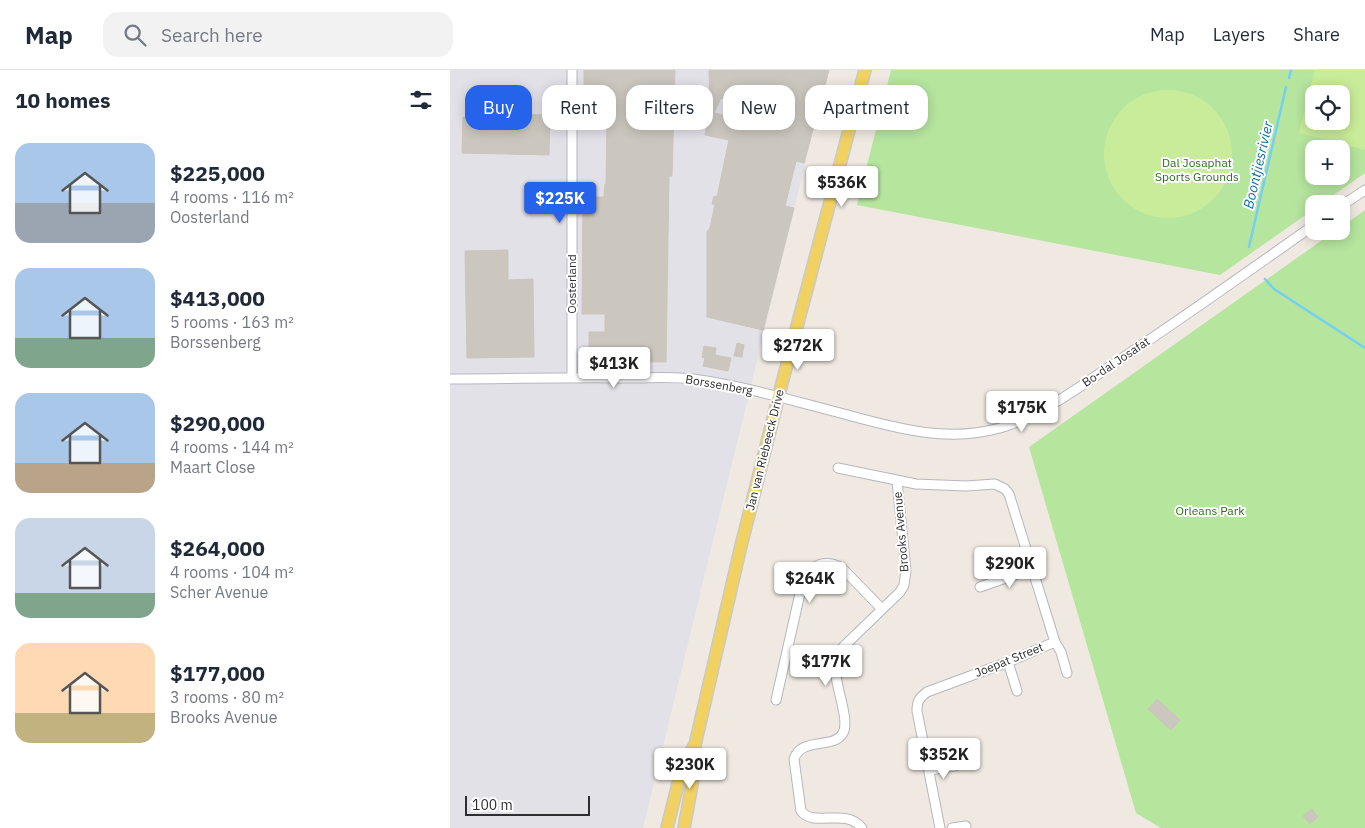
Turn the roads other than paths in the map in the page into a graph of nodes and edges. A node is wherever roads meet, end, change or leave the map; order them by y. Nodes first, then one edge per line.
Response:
1 (572, 70) edge
2 (865, 70) edge
3 (1365, 190) edge
4 (1350, 200) edge
5 (1305, 231) edge
6 (572, 377) junction
7 (450, 379) edge
8 (778, 397) junction
9 (838, 468) dead end
10 (897, 481) junction
11 (1032, 569) junction
12 (980, 587) dead end
13 (882, 608) junction
14 (1055, 642) junction
15 (1008, 662) junction
16 (1067, 673) dead end
17 (1017, 690) dead end
18 (776, 700) dead end
19 (695, 745) junction
20 (955, 766) dead end
21 (930, 770) junction
22 (966, 826) dead end
23 (667, 828) edge
24 (684, 828) edge
25 (862, 828) edge
26 (940, 828) edge
27 (952, 828) edge

1 - 6 street, Oosterland
2 - 8 main road, Jan van Riebeeck Drive
3 - 4 street
5 - 8 street, Bo-dal Josafat
6 - 7 street, Borssenberg
6 - 8 street, Borssenberg
8 - 19 main road, Jan van Riebeeck Drive
9 - 10 street, Joepat Street
10 - 11 street, Joepat Street
10 - 13 street, Brooks Avenue
11 - 12 street
11 - 14 street, Joepat Street
13 - 18 street
13 - 25 street, Brooks Avenue
14 - 15 street, Joepat Street
14 - 16 street
15 - 17 street
15 - 21 street, Joepat Street
19 - 23 main road, Jan van Riebeeck Drive
19 - 24 main road, Jan van Riebeeck Drive
20 - 21 street
21 - 26 street, Joepat Street
22 - 27 street

